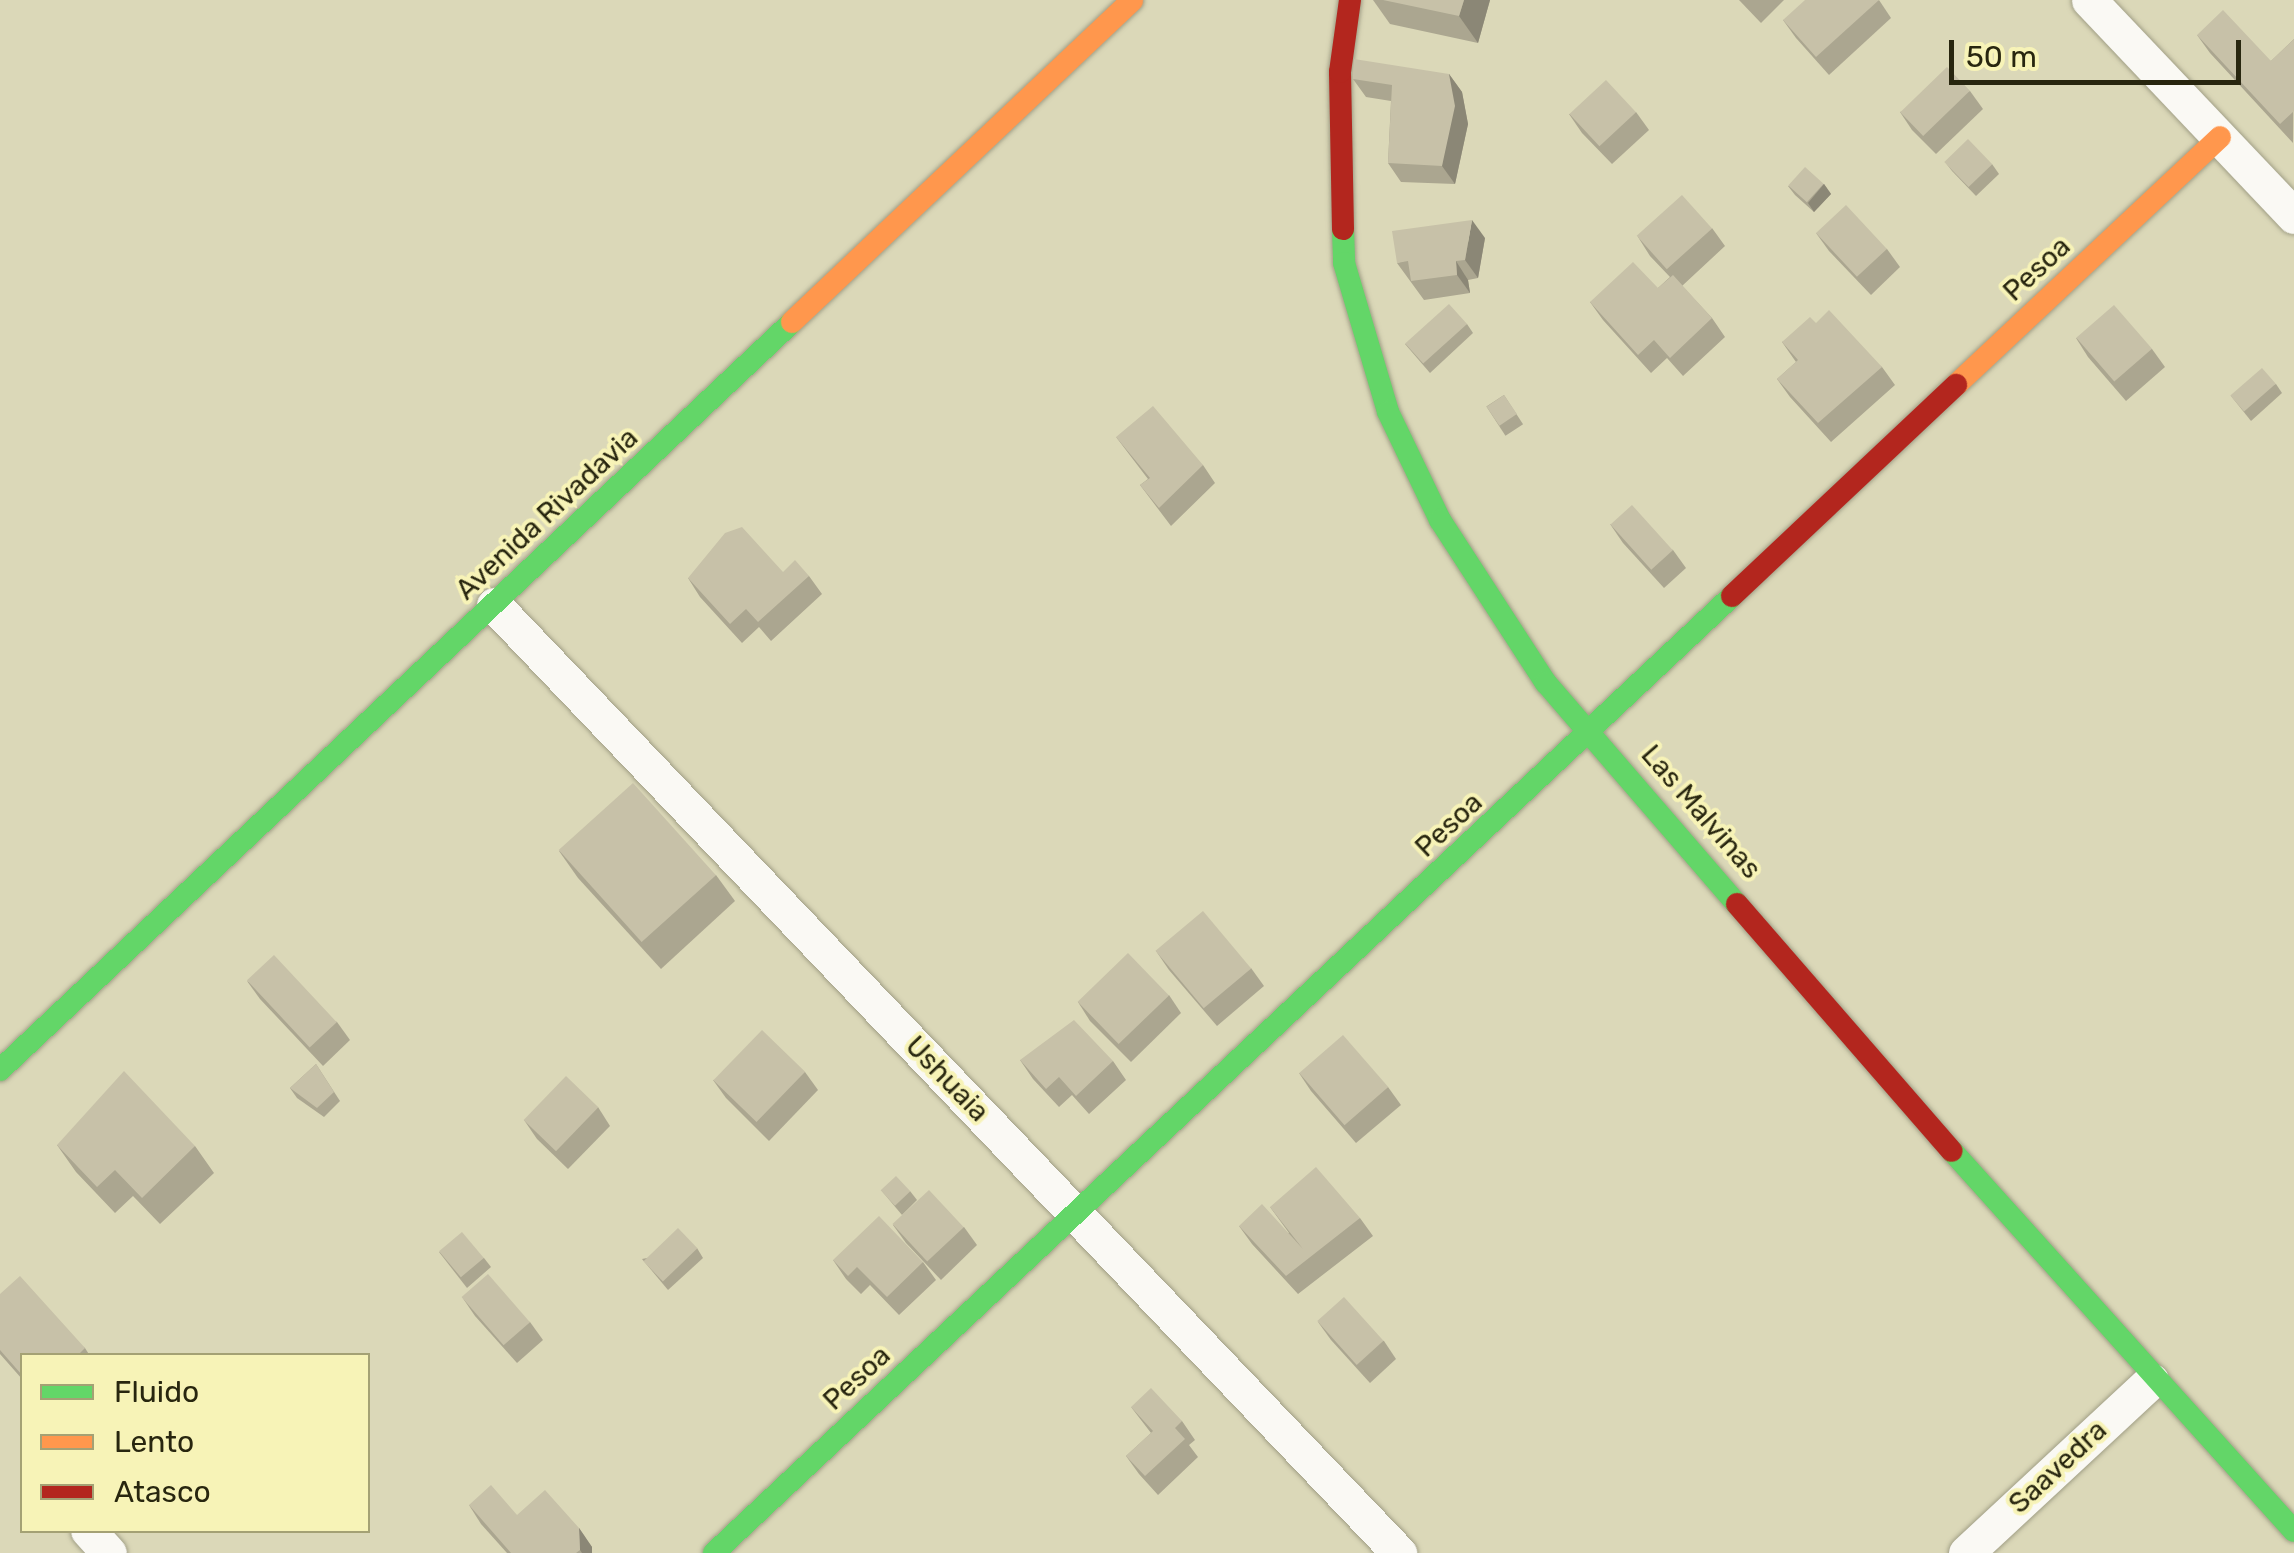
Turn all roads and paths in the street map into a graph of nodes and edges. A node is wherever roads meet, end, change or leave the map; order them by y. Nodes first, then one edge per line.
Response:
1 (1132, 0) edge
2 (1350, 0) edge
3 (2090, 0) edge
4 (2220, 137) junction
5 (2294, 216) edge
6 (494, 606) junction
7 (1592, 732) junction
8 (0, 1070) edge
9 (1076, 1214) junction
10 (2152, 1381) junction
11 (2294, 1531) edge
12 (91, 1533) edge
13 (109, 1553) edge
14 (714, 1553) edge
15 (1399, 1553) edge
16 (1966, 1553) edge

1 - 6 street, Avenida Rivadavia
2 - 7 street, Las Malvinas
3 - 4 street
4 - 5 street
4 - 7 street, Pesoa
6 - 8 street, Avenida Rivadavia
6 - 9 street, Ushuaia
7 - 9 street, Pesoa
7 - 10 street, Las Malvinas
9 - 14 street, Pesoa
9 - 15 street, Ushuaia
10 - 11 street, Las Malvinas
10 - 16 street, Saavedra
12 - 13 street

